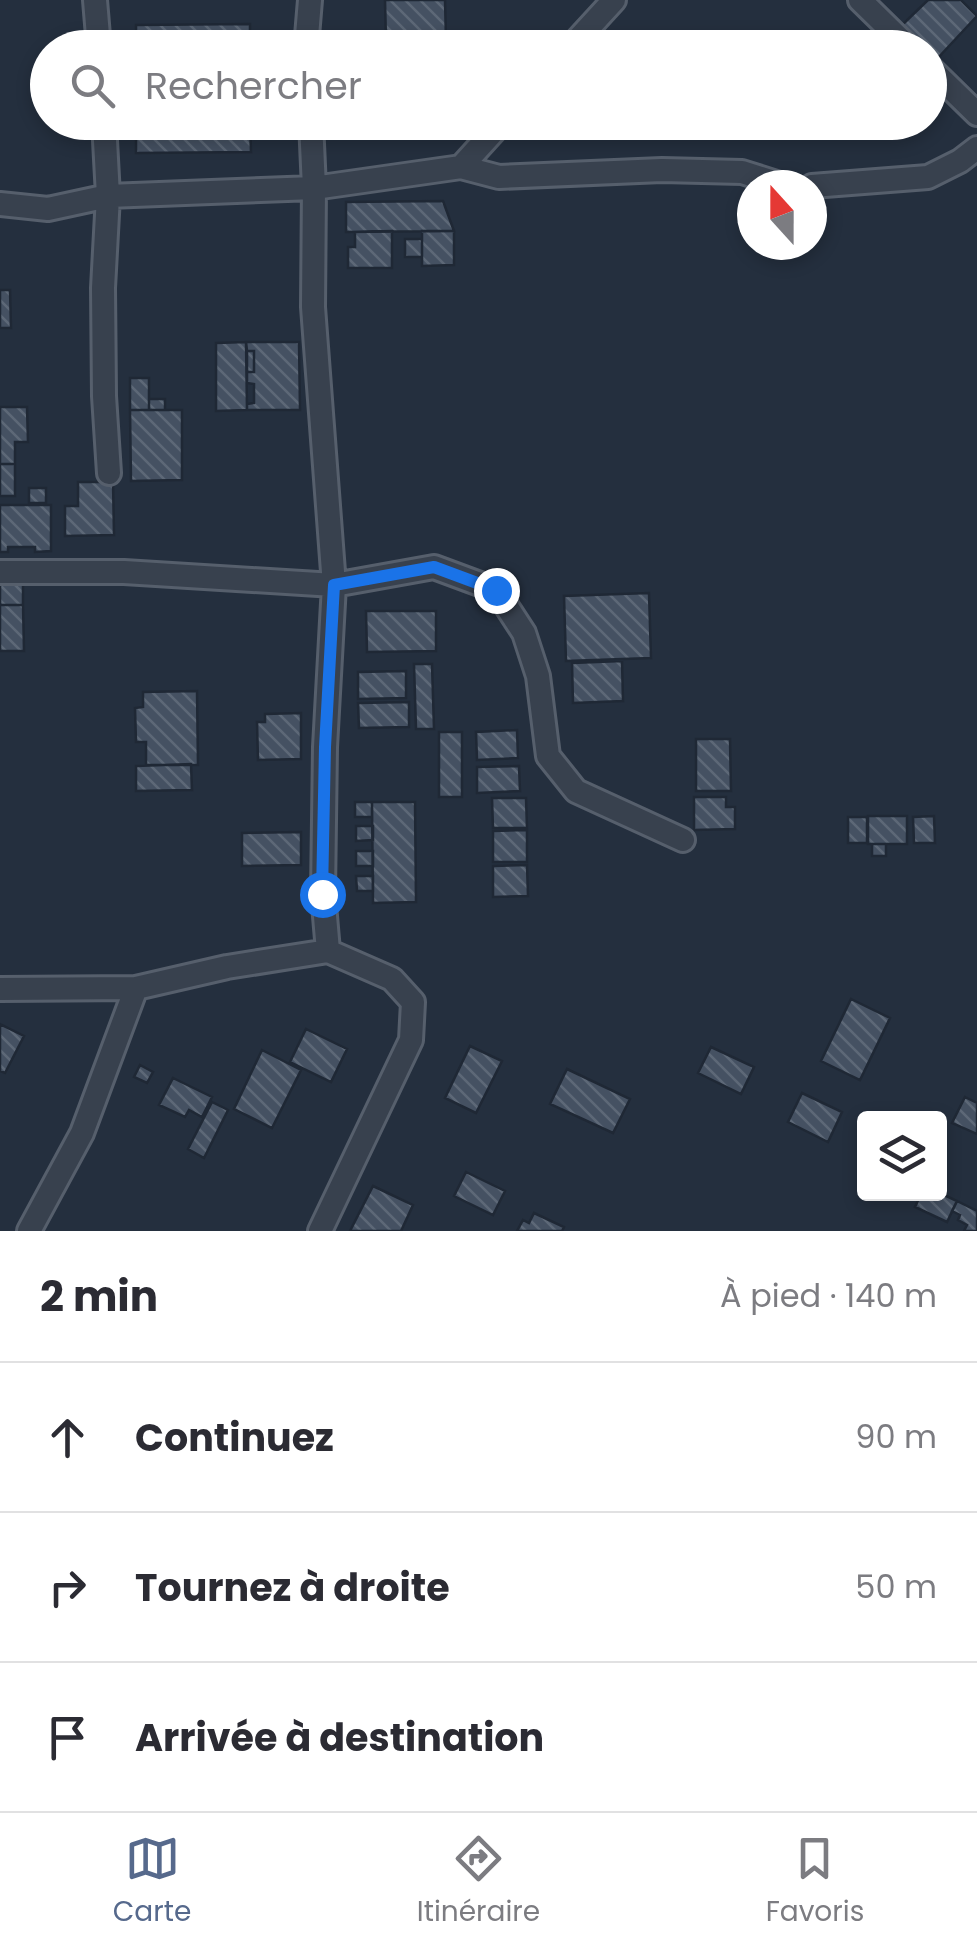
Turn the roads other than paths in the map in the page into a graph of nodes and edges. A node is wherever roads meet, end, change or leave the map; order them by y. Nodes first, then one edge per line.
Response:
1 (96, 0) edge
2 (310, 0) edge
3 (614, 0) edge
4 (860, 0) edge
5 (97, 30) edge
6 (308, 30) edge
7 (586, 30) edge
8 (890, 30) edge
9 (947, 85) edge
10 (977, 114) edge
11 (105, 140) edge
12 (311, 140) edge
13 (486, 140) edge
14 (977, 148) edge
15 (461, 167) junction
16 (737, 172) edge
17 (827, 185) edge
18 (314, 188) junction
19 (108, 196) junction
20 (0, 204) edge
21 (109, 473) dead end
22 (0, 572) edge
23 (334, 585) junction
24 (683, 840) dead end
25 (328, 951) junction
26 (136, 988) junction
27 (0, 989) edge
28 (29, 1231) edge
29 (320, 1231) edge

1 - 5 street
2 - 6 street
3 - 7 street
4 - 8 street
9 - 10 street
11 - 19 street
12 - 18 street
13 - 15 street
14 - 17 street
15 - 16 street
15 - 18 street
18 - 19 street
18 - 23 street
19 - 20 street
19 - 21 street
22 - 23 street
23 - 24 street
23 - 25 street
25 - 26 street
25 - 29 street
26 - 27 street
26 - 28 street

